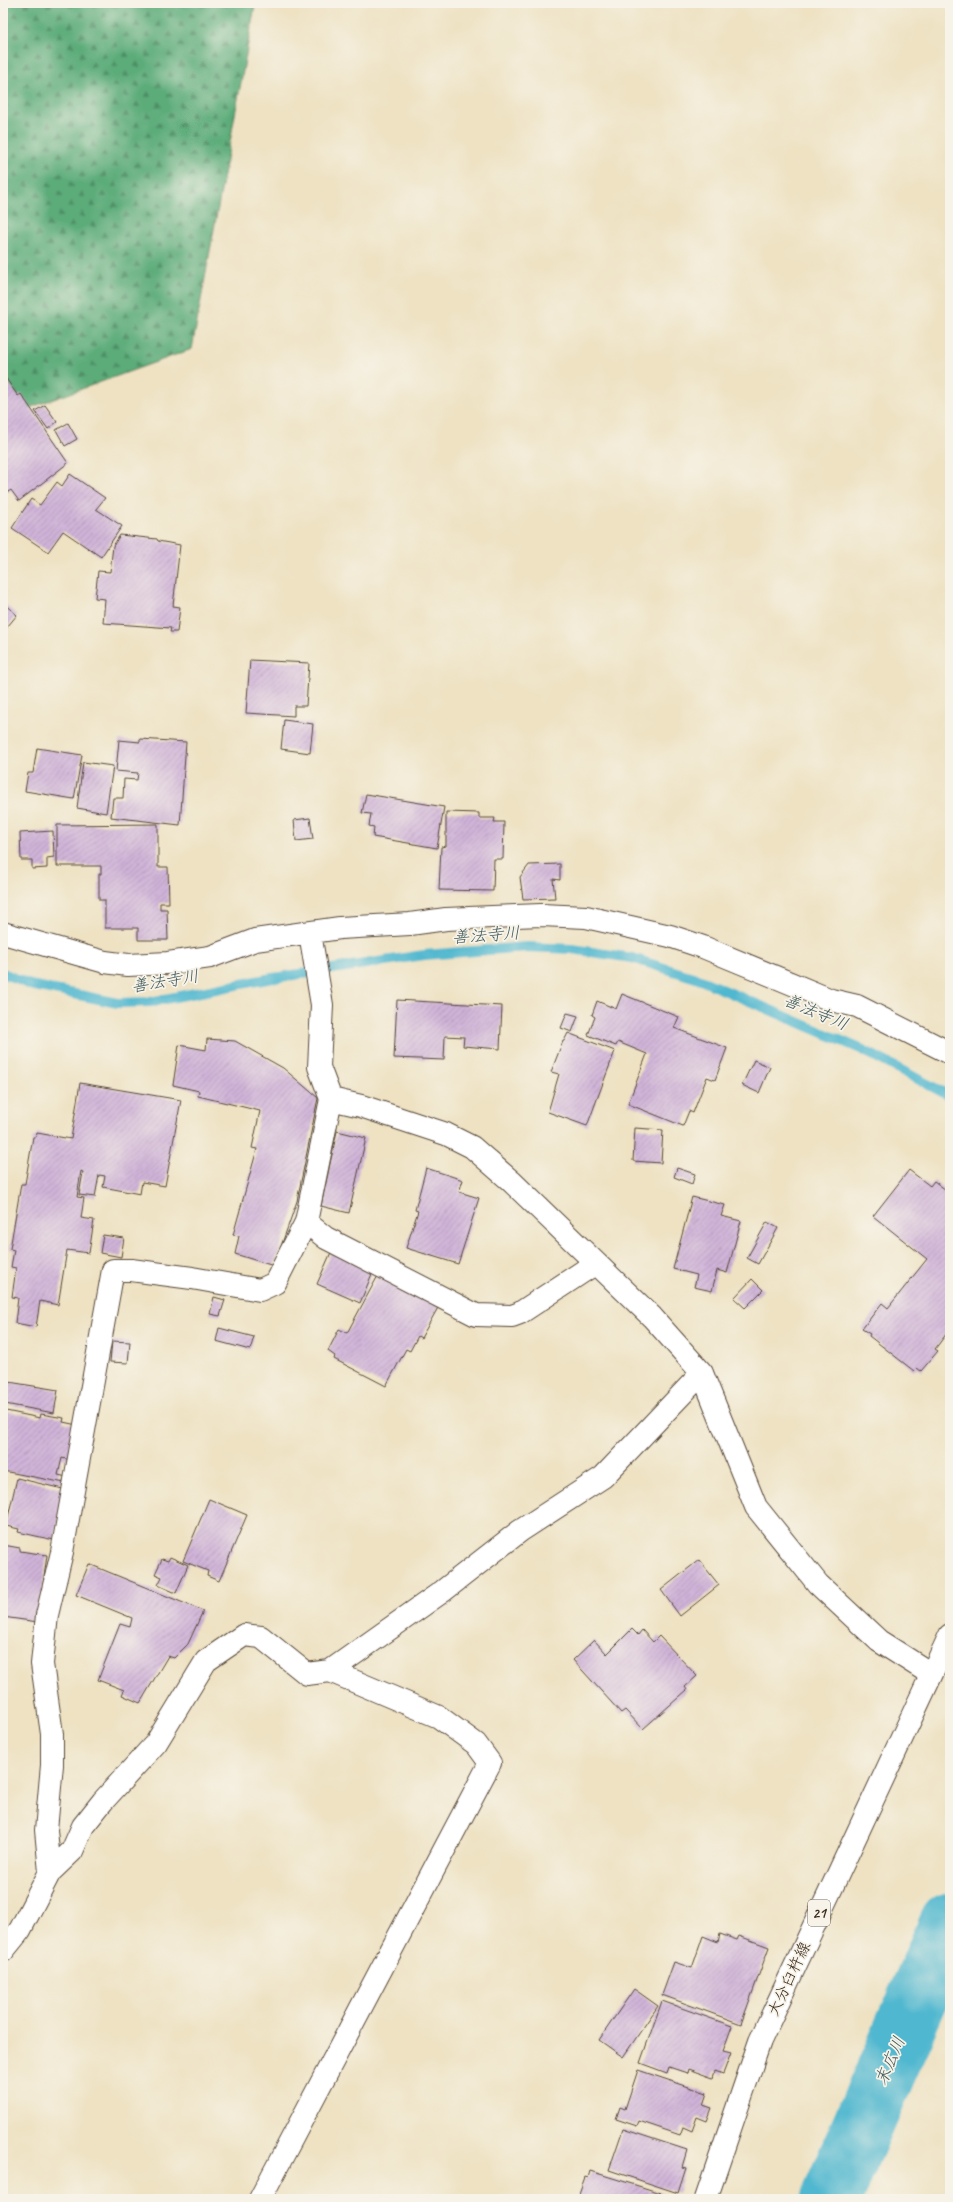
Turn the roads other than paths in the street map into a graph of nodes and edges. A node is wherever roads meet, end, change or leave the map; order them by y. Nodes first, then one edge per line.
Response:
1 (3, 933) edge
2 (311, 940) junction
3 (950, 1053) edge
4 (331, 1099) junction
5 (306, 1222) junction
6 (596, 1263) junction
7 (702, 1373) junction
8 (950, 1635) edge
9 (330, 1672) junction
10 (931, 1674) junction
11 (50, 1872) junction
12 (3, 1950) edge
13 (260, 2199) edge
14 (706, 2199) edge

1 - 2 street
2 - 3 street
2 - 4 street
4 - 5 street
4 - 6 street
5 - 6 street
5 - 11 street
6 - 7 street
7 - 9 street
7 - 10 street
8 - 10 street, 大分臼杵線 / 21
9 - 11 street
9 - 13 street
10 - 14 street, 大分臼杵線 / 21
11 - 12 street

